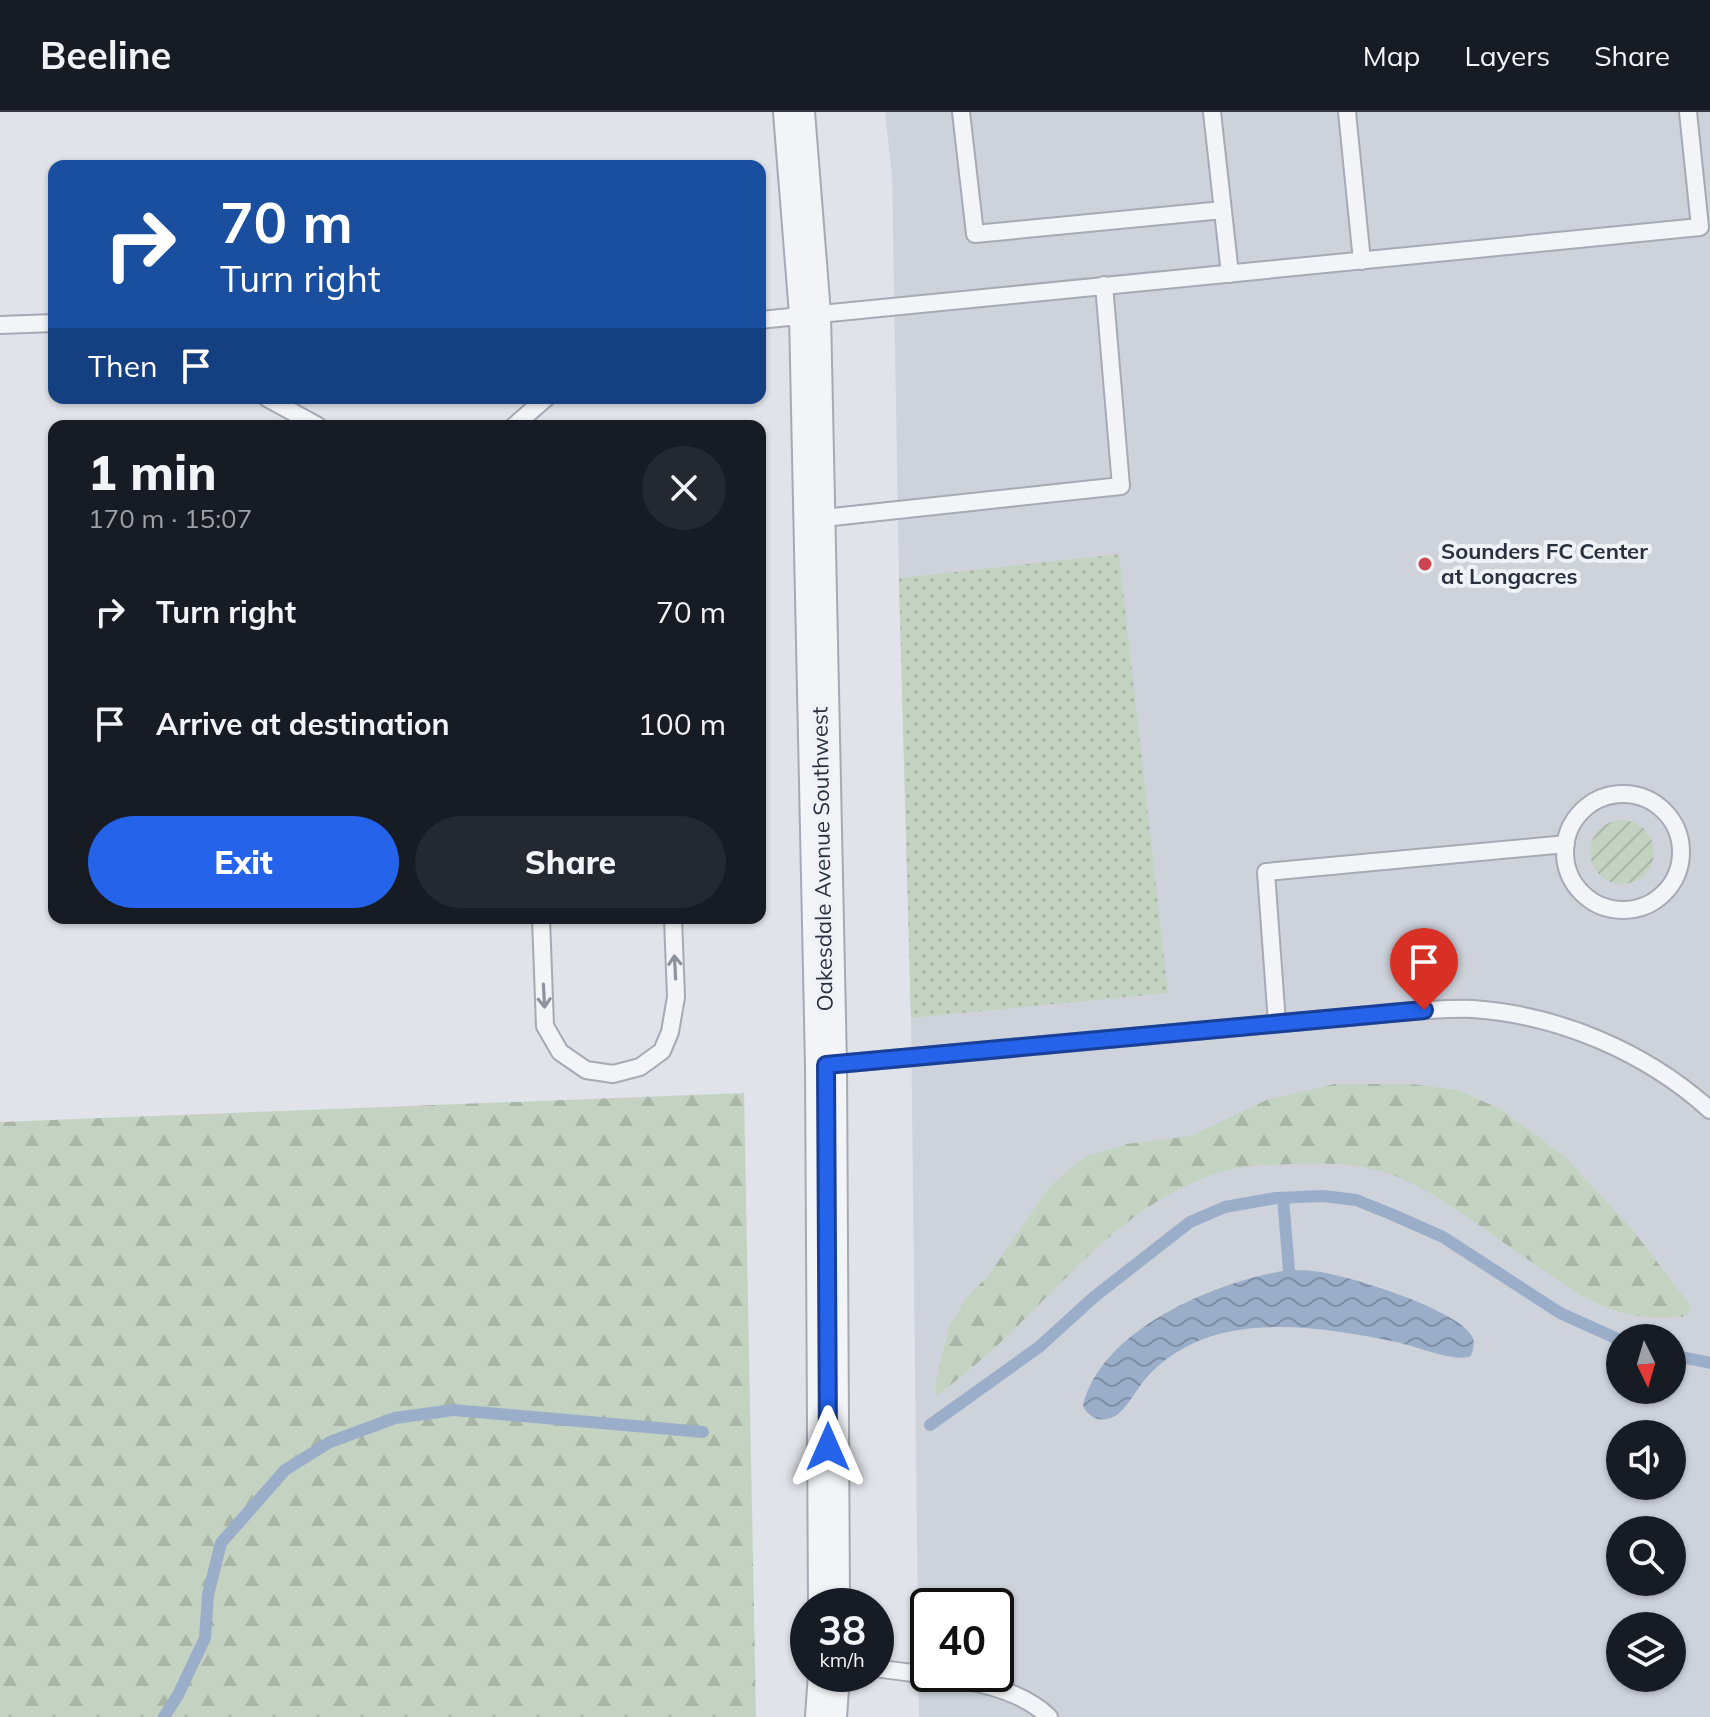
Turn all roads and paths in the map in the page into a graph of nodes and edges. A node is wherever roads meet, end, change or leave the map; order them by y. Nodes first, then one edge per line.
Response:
1 (794, 112) edge
2 (961, 112) edge
3 (1212, 112) edge
4 (1347, 112) edge
5 (1688, 112) edge
6 (1223, 210) junction
7 (1362, 261) junction
8 (1230, 274) junction
9 (1104, 285) junction
10 (810, 314) junction
11 (766, 319) edge
12 (48, 323) edge
13 (0, 325) edge
14 (278, 404) edge
15 (540, 404) edge
16 (307, 420) edge
17 (523, 420) edge
18 (814, 519) junction
19 (1566, 844) junction
20 (541, 924) edge
21 (673, 924) edge
22 (1277, 1023) junction
23 (826, 1065) junction
24 (1710, 1110) edge
25 (829, 1588) edge
26 (894, 1670) edge
27 (828, 1692) edge
28 (826, 1717) edge
29 (1049, 1717) edge

1 - 10 street, Oakesdale Avenue Southwest
2 - 6 lane
3 - 6 lane
4 - 7 lane
5 - 7 lane
6 - 8 lane
7 - 8 lane
8 - 9 lane
9 - 10 lane
9 - 18 lane
10 - 11 lane
10 - 18 street, Oakesdale Avenue Southwest
12 - 13 lane
14 - 16 lane
15 - 17 lane
18 - 23 street, Oakesdale Avenue Southwest
19 - 19 lane
19 - 22 lane
20 -> 21 lane
22 - 23 lane
22 - 24 lane
23 - 25 street, Oakesdale Avenue Southwest
26 - 29 lane
27 - 28 street

